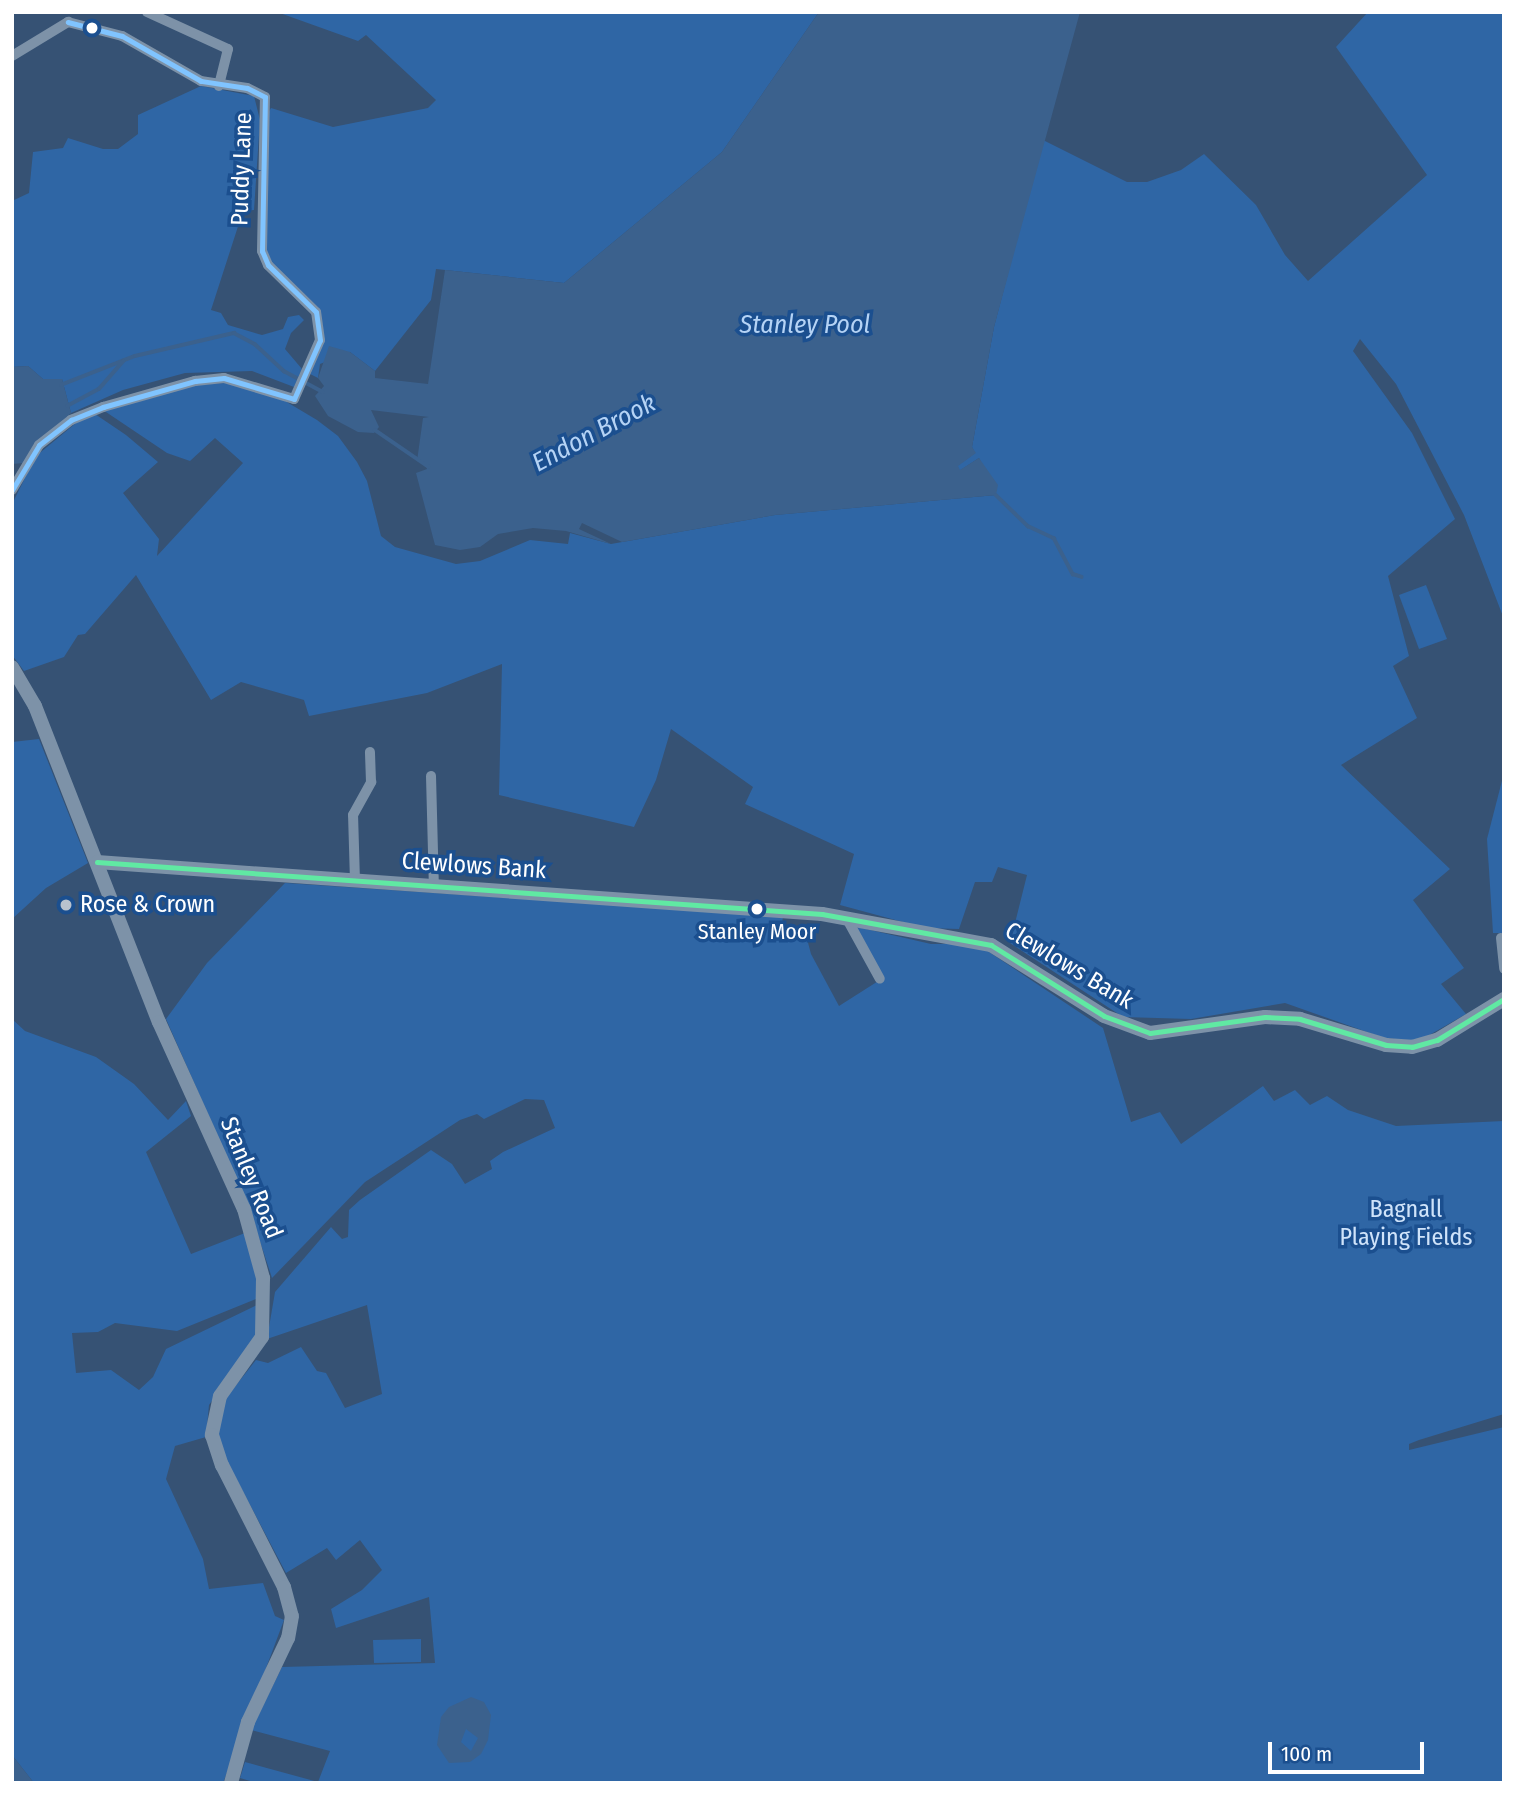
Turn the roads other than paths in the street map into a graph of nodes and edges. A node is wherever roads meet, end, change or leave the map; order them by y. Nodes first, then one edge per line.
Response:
1 (147, 12) edge
2 (71, 17) edge
3 (12, 56) edge
4 (219, 86) junction
5 (12, 490) edge
6 (12, 667) edge
7 (370, 752) dead end
8 (431, 776) dead end
9 (97, 862) junction
10 (355, 881) junction
11 (434, 887) junction
12 (847, 919) junction
13 (1501, 938) dead end
14 (1504, 969) edge
15 (880, 979) dead end
16 (1504, 999) edge
17 (231, 1783) edge

1 - 4 street, Puddy Lane
2 - 3 street
2 - 4 street, Puddy Lane
4 - 5 street, Puddy Lane
6 - 9 street, Stanley Road
7 - 10 street
8 - 11 street
9 - 10 street, Clewlows Bank
9 - 17 street, Stanley Road
10 - 11 street, Clewlows Bank
11 - 12 street, Clewlows Bank
12 - 15 street
12 - 16 street, Clewlows Bank
13 - 14 street

